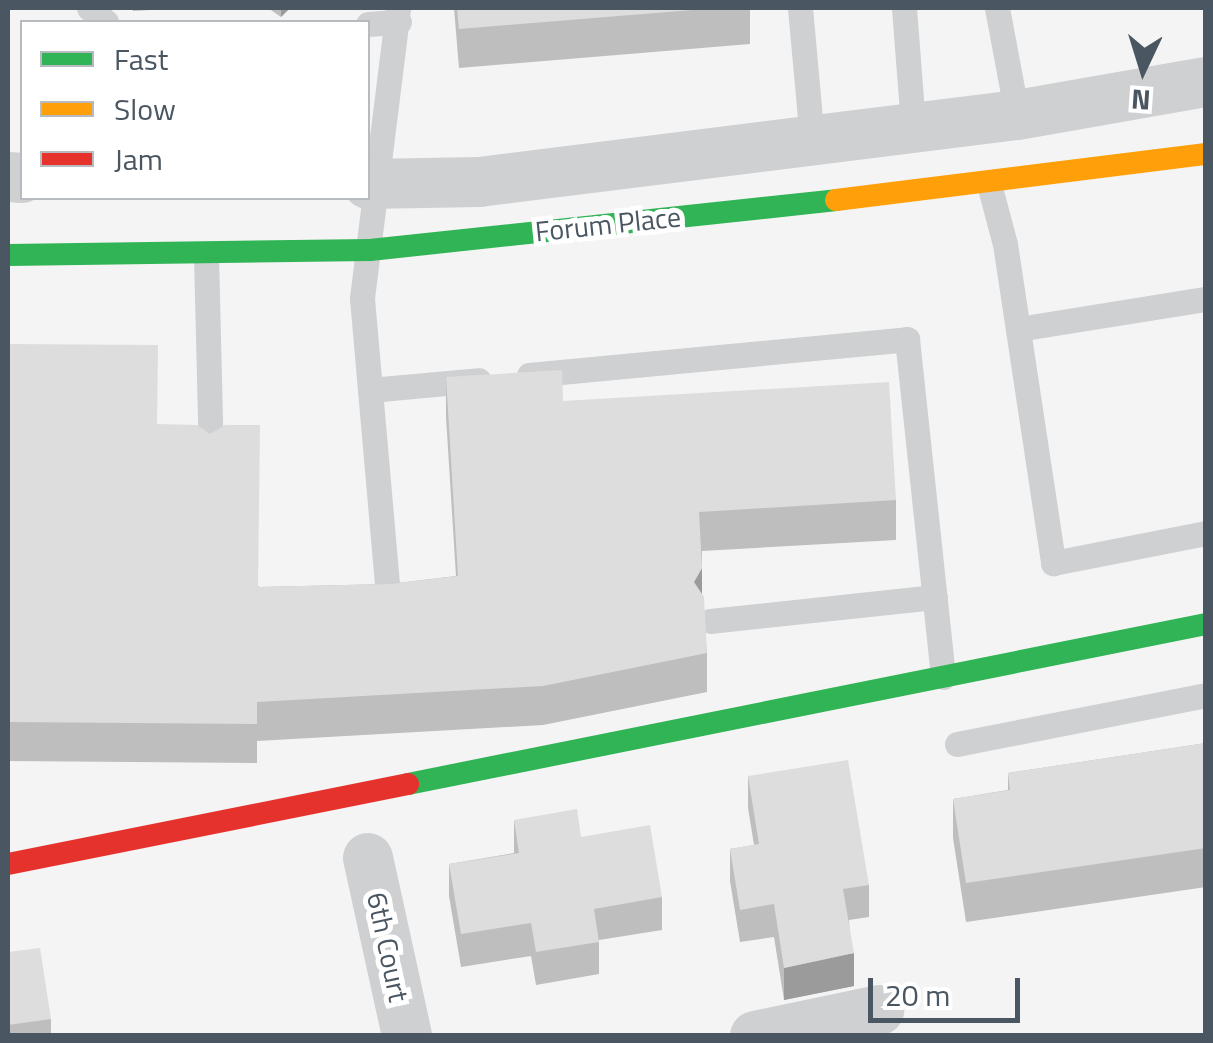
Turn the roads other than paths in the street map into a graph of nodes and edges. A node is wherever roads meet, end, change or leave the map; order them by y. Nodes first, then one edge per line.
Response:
1 (800, 8) edge
2 (904, 8) edge
3 (998, 8) edge
4 (399, 15) edge
5 (370, 23) edge
6 (1206, 82) edge
7 (1016, 116) junction
8 (913, 125) junction
9 (812, 140) junction
10 (1206, 154) edge
11 (374, 184) edge
12 (989, 184) junction
13 (370, 250) junction
14 (8, 255) edge
15 (206, 255) junction
16 (1206, 299) edge
17 (1018, 329) junction
18 (370, 390) junction
19 (212, 457) edge
20 (1206, 533) edge
21 (935, 597) junction
22 (389, 607) edge
23 (710, 621) edge
24 (1206, 624) edge
25 (943, 676) junction
26 (1206, 695) edge
27 (957, 744) dead end
28 (368, 858) dead end
29 (8, 864) edge
30 (879, 1010) dead end
31 (407, 1036) edge
32 (755, 1036) edge

1 - 9 lane
2 - 8 lane
3 - 7 lane
4 - 5 lane
4 - 11 lane
6 - 7 street, Forum Place
7 - 8 street, Forum Place
8 - 9 street, Forum Place
9 - 11 street, Forum Place
10 - 12 street, Forum Place
11 - 13 lane
12 - 13 street, Forum Place
12 - 17 lane
13 - 15 street, Forum Place
13 - 18 lane
14 - 15 street, Forum Place
15 - 19 lane
16 - 17 lane
17 - 20 lane
18 - 21 lane
18 - 22 lane
21 - 23 lane
21 - 25 lane
24 - 25 street
25 - 29 street
26 - 27 lane
28 - 31 street, 6th Court
30 - 32 street

